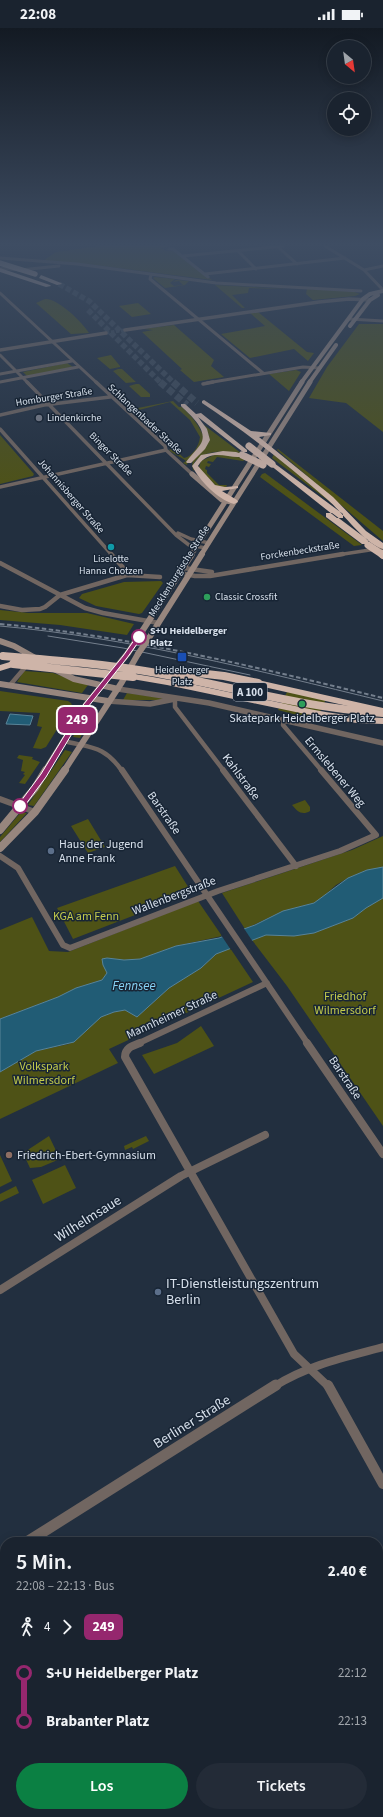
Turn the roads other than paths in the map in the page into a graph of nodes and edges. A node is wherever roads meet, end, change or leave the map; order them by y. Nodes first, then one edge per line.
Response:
1 (40, 329) edge
2 (128, 329) tunnel mouth
3 (211, 329) edge
4 (341, 329) edge
5 (348, 329) edge
6 (125, 330) tunnel mouth
7 (106, 333) tunnel mouth
8 (53, 341) junction
9 (0, 350) edge
10 (0, 355) edge
11 (72, 361) junction
12 (78, 367) junction
13 (312, 368) junction
14 (319, 369) junction
15 (16, 371) junction
16 (263, 373) junction
17 (0, 374) edge
18 (22, 378) junction
19 (0, 382) edge
20 (204, 384) dead end
21 (110, 396) junction
22 (50, 405) junction
23 (0, 415) edge
24 (0, 429) edge
25 (249, 432) junction
26 (269, 434) junction
27 (265, 446) junction
28 (166, 450) junction
29 (245, 451) junction
30 (107, 464) junction
31 (268, 466) junction
32 (192, 474) junction
33 (43, 477) junction
34 (0, 487) edge
35 (214, 487) junction
36 (236, 487) junction
37 (230, 500) junction
38 (216, 517) junction
39 (224, 518) junction
40 (364, 533) junction
41 (199, 544) junction
42 (207, 546) junction
43 (381, 546) edge
44 (383, 556) edge
45 (0, 563) edge
46 (182, 571) junction
47 (191, 572) junction
48 (127, 575) junction
49 (160, 577) dead end
50 (60, 595) junction
51 (0, 606) edge
52 (148, 621) junction
53 (159, 623) junction
54 (0, 641) edge
55 (34, 657) junction
56 (1, 658) edge
57 (13, 664) junction
58 (118, 667) junction
59 (0, 668) edge
60 (0, 684) edge
61 (10, 685) junction
62 (100, 686) junction
63 (118, 689) junction
64 (91, 698) junction
65 (175, 699) junction
66 (108, 701) junction
67 (383, 712) edge
68 (284, 720) junction
69 (357, 720) junction
70 (383, 720) edge
71 (383, 728) edge
72 (64, 741) junction
73 (383, 743) edge
74 (81, 745) junction
75 (0, 799) edge
76 (20, 806) junction
77 (34, 812) junction
78 (0, 830) edge
79 (376, 835) joint
80 (0, 848) edge
81 (0, 856) edge
82 (296, 866) junction
83 (208, 895) junction
84 (267, 983) junction
85 (265, 1135) dead end
86 (383, 1154) edge
87 (190, 1172) junction
88 (0, 1290) edge
89 (383, 1348) edge
90 (310, 1368) junction
91 (383, 1484) edge
92 (35, 1537) edge

1 - 8 street, Schlangenbader Straße
2 - 6 street
3 - 16 street
4 - 13 main road, Mecklenburgische Straße
5 - 14 main road, Mecklenburgische Straße
7 - 8 street
8 - 9 street
8 - 11 street, Schlangenbader Straße
10 - 15 street, Binger Straße
11 - 12 street, Schlangenbader Straße
11 - 15 street
12 - 18 street
12 - 21 street, Schlangenbader Straße
13 - 14 street
13 - 16 street
13 - 26 main road, Mecklenburgische Straße
14 - 27 main road, Mecklenburgische Straße
15 - 17 street
15 - 18 street, Binger Straße
16 - 20 street
18 - 19 street
18 - 22 street, Binger Straße
21 - 22 street, Homburger Straße
21 - 28 street, Schlangenbader Straße
22 - 23 street, Homburger Straße
22 - 30 street, Binger Straße
24 - 33 street, Johannisberger Straße
25 - 26 highway
25 - 27 highway
25 - 29 highway
26 - 27 main road, Mecklenburgische Straße
27 - 36 main road, Mecklenburgische Straße
27 - 37 main road, Mecklenburgische Straße
27 - 40 highway
28 - 30 street
28 - 32 street, Schlangenbader Straße
29 - 31 highway, bridge
29 - 31 highway, bridge
29 - 32 highway
29 - 35 highway
30 - 33 street
30 - 41 street, Binger Straße
31 - 40 highway
31 - 44 highway, bridge
32 - 37 main road
33 - 34 street
33 - 48 street, Johannisberger Straße
35 - 36 highway
35 - 37 highway
36 - 37 main road, Mecklenburgische Straße
37 - 38 main road, Mecklenburgische Straße
37 - 39 main road, Mecklenburgische Straße
38 - 39 main road
38 - 41 main road, Mecklenburgische Straße
39 - 42 main road, Mecklenburgische Straße
40 - 43 highway
41 - 42 street, Binger Straße
41 - 46 main road, Mecklenburgische Straße
42 - 47 main road, Mecklenburgische Straße
43 - 47 street, Forckenbeckstraße
45 - 50 street
46 - 47 street, Forckenbeckstraße
46 - 52 main road, Mecklenburgische Straße
47 - 53 main road, Mecklenburgische Straße
48 - 49 street
48 - 50 street
50 - 51 street
50 - 52 street
52 - 53 street
52 - 62 main road, Mecklenburgische Straße, bridge
53 - 63 main road, Mecklenburgische Straße, bridge
54 - 55 main road
55 - 61 street
55 - 62 main road
56 - 57 highway, A 100
56 - 58 highway, A 100, bridge
57 - 59 highway
57 - 69 highway, A 100, bridge
58 - 67 highway, A 100, bridge
58 - 67 highway, bridge
60 - 61 main road
61 - 64 main road
62 - 63 main road
62 - 64 main road, Mecklenburgische Straße
63 - 65 street
63 - 66 main road, Mecklenburgische Straße
64 - 66 main road
64 - 72 main road, Mecklenburgische Straße
65 - 66 street
65 - 68 street
65 - 82 street, Kahlstraße
66 - 74 main road, Mecklenburgische Straße
68 - 73 street
68 - 79 street, Ermslebener Weg
69 - 70 highway, A 100
69 - 71 highway
72 - 74 street, Barstraße
72 - 76 main road, Mecklenburgische Straße
74 - 77 main road, Mecklenburgische Straße
74 - 83 street, Barstraße
75 - 76 street
76 - 77 street
76 - 78 main road, Mecklenburgische Straße
77 - 80 main road, Mecklenburgische Straße
79 - 82 street, Wallenbergstraße
81 - 83 street, Wallenbergstraße
82 - 83 street, Wallenbergstraße
83 - 84 street, Barstraße
84 - 86 street, Barstraße
84 - 87 street, Mannheimer Straße
85 - 87 street
87 - 88 street, Wilhelmsaue
87 - 90 street, Mannheimer Straße
89 - 90 street, Berliner Straße
90 - 91 street, Mannheimer Straße
90 - 92 street, Berliner Straße

